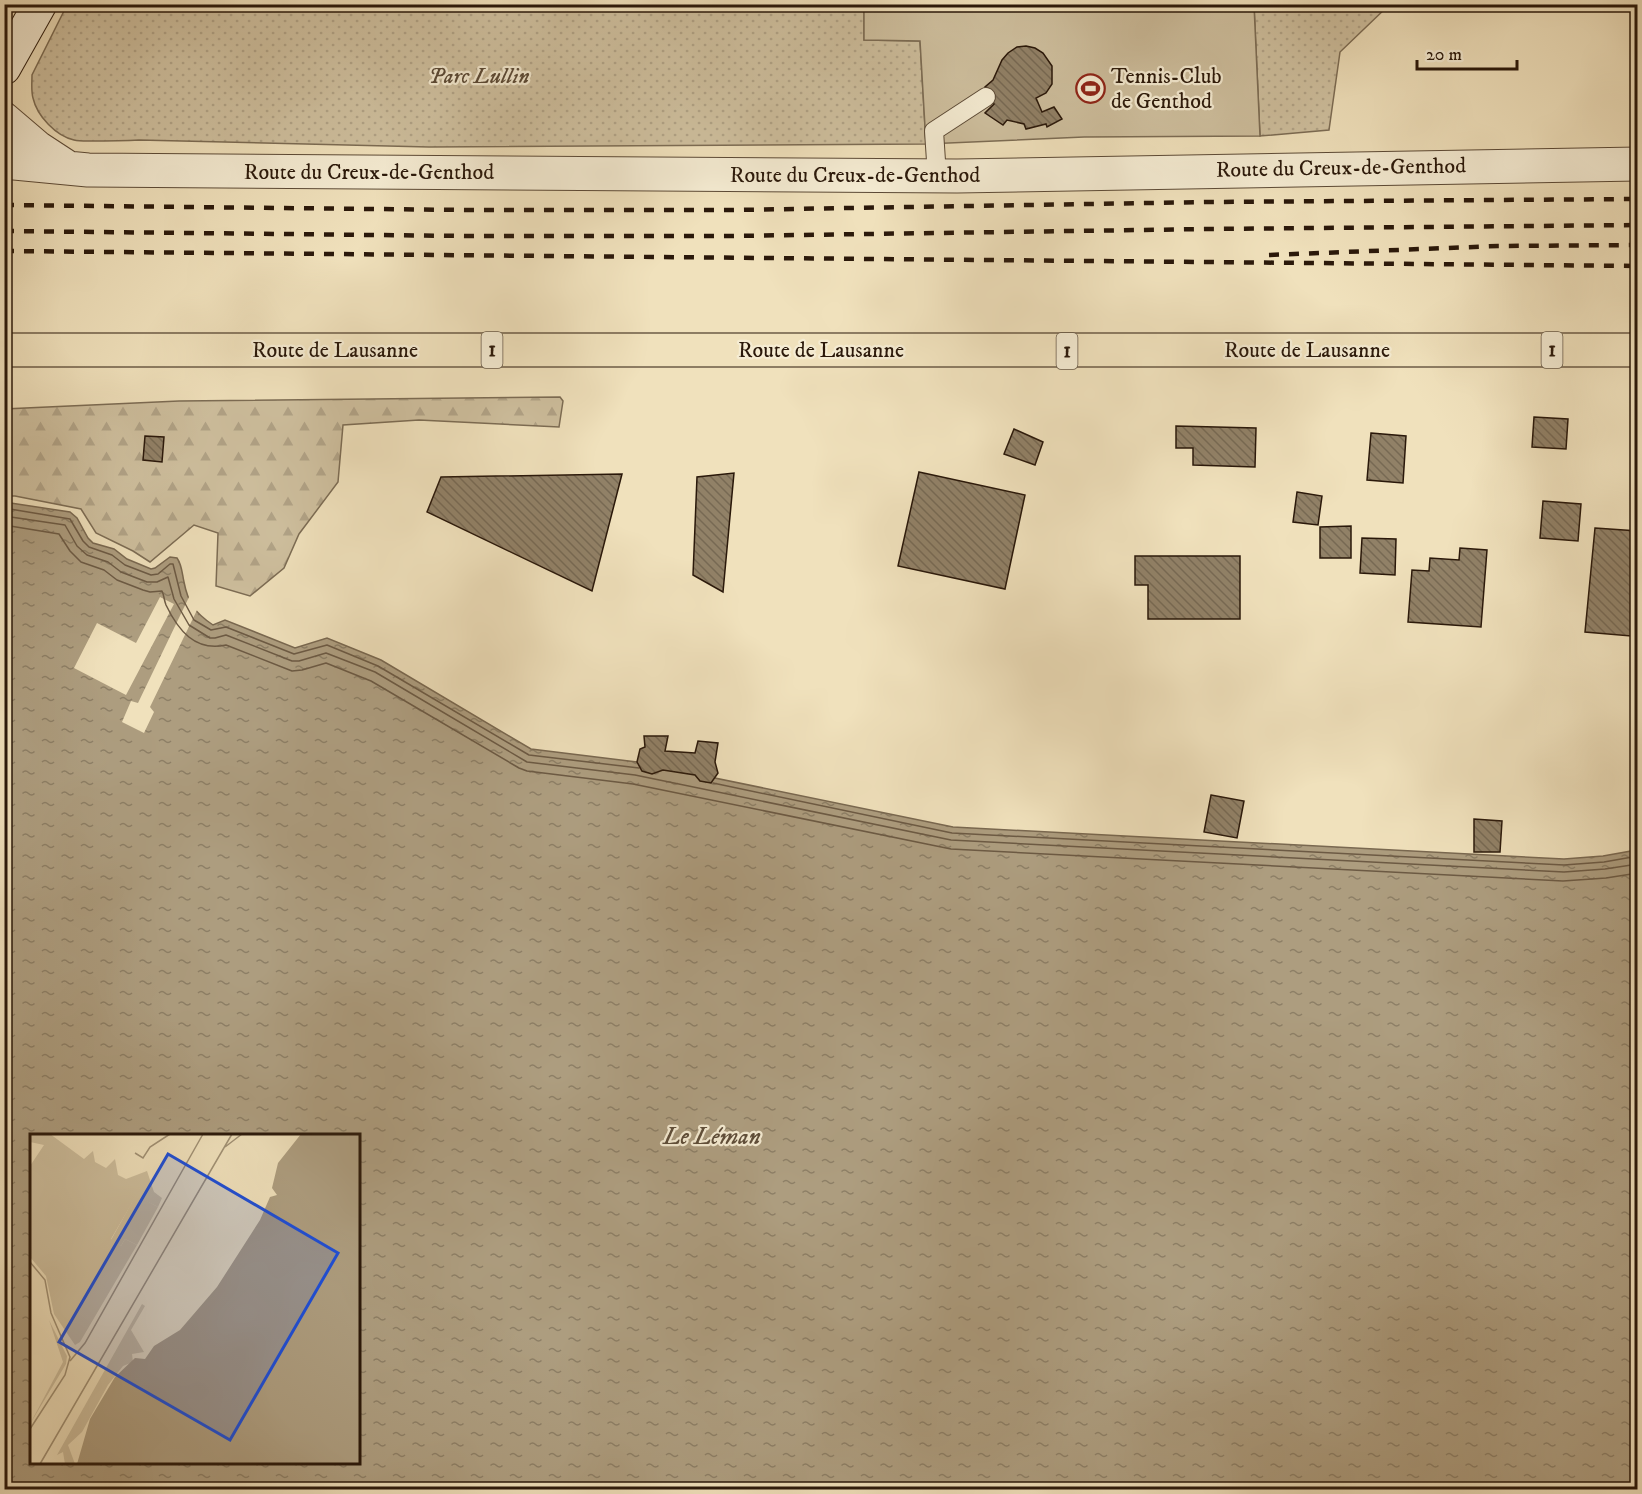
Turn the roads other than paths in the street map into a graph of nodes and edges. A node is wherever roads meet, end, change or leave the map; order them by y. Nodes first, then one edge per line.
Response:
1 (40, 4) edge
2 (4, 68) edge
3 (986, 97) dead end
4 (4, 119) edge
5 (4, 162) edge
6 (1638, 164) edge
7 (72, 169) junction
8 (937, 176) junction
9 (4, 350) edge
10 (1638, 350) edge

1 - 2 street
3 - 8 lane
4 - 7 street
5 - 7 street, Route du Creux-de-Genthod
6 - 8 street, Route du Creux-de-Genthod
7 - 8 street, Route du Creux-de-Genthod
9 - 10 main road, Route de Lausanne / 1

